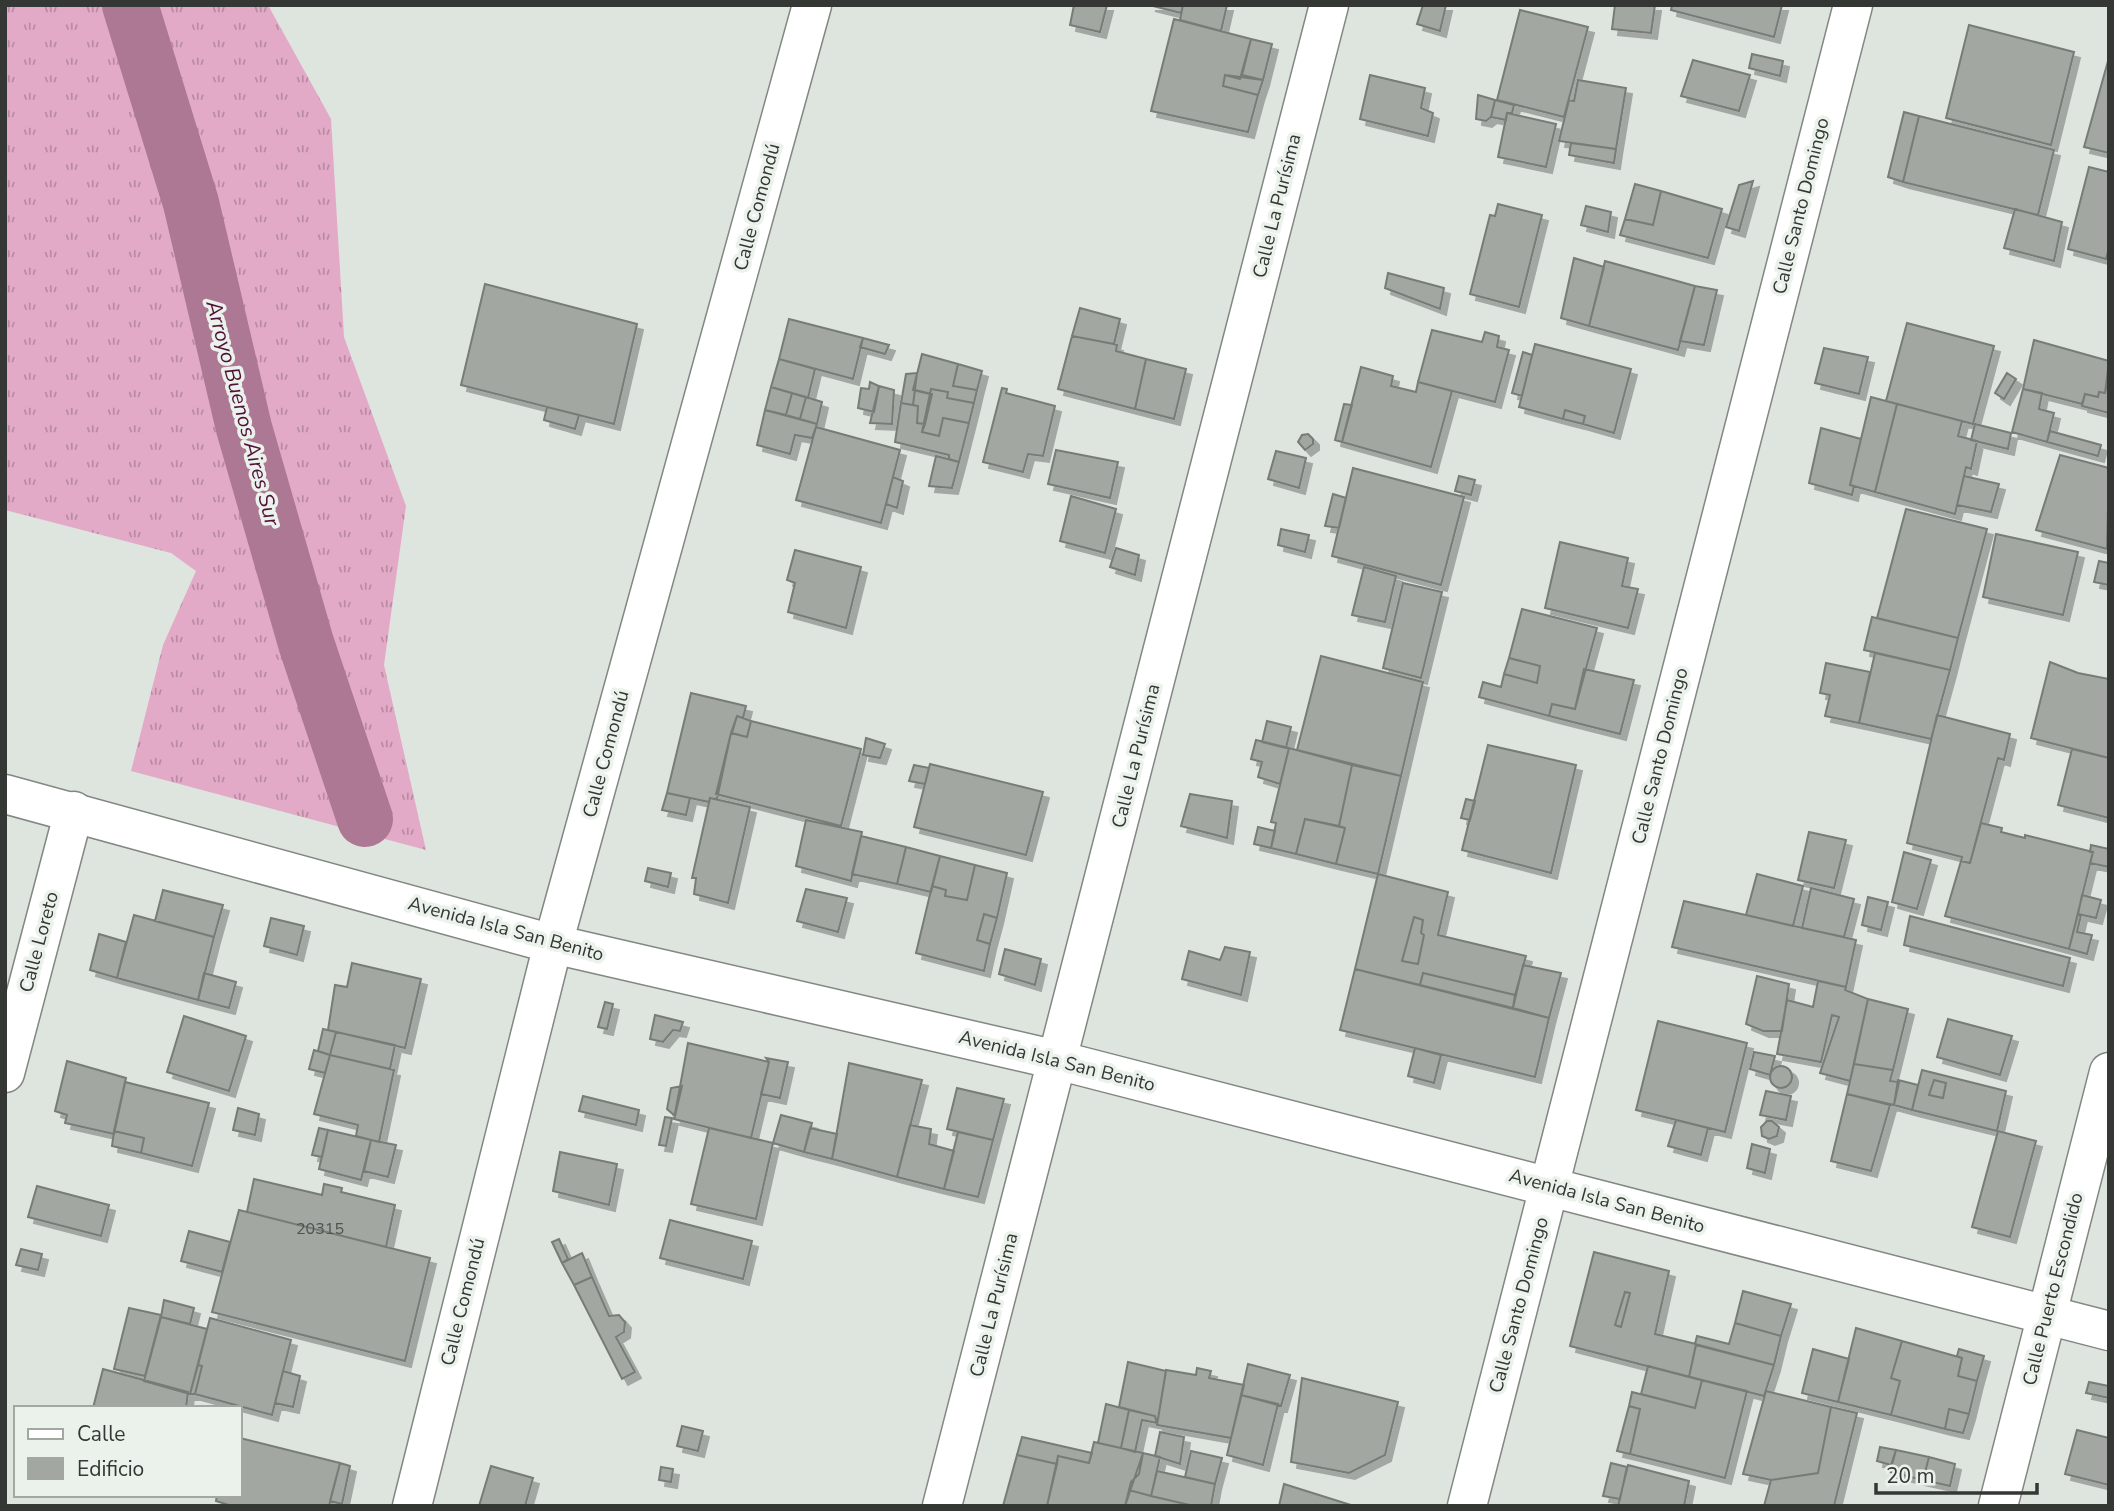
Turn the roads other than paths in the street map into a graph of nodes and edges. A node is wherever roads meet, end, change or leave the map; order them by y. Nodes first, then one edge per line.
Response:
1 (813, 5) edge
2 (1329, 5) edge
3 (1853, 5) edge
4 (5, 794) edge
5 (74, 811) junction
6 (553, 944) junction
7 (1057, 1060) junction
8 (2109, 1072) edge
9 (5, 1073) edge
10 (1550, 1186) junction
11 (2046, 1315) junction
12 (2109, 1331) edge
13 (412, 1506) edge
14 (942, 1506) edge
15 (1467, 1506) edge
16 (1998, 1506) edge

1 - 6 street, Calle Comondú
2 - 7 street, Calle La Purísima
3 - 10 street, Calle Santo Domingo
4 - 5 street, Avenida Isla San Benito
5 - 6 street, Avenida Isla San Benito
5 - 9 street, Calle Loreto
6 - 7 street, Avenida Isla San Benito
6 - 13 street, Calle Comondú
7 - 10 street, Avenida Isla San Benito
7 - 14 street, Calle La Purísima
8 - 11 street, Calle Puerto Escondido
10 - 11 street, Avenida Isla San Benito
10 - 15 street, Calle Santo Domingo
11 - 12 street, Avenida Isla San Benito
11 - 16 street, Calle Puerto Escondido

